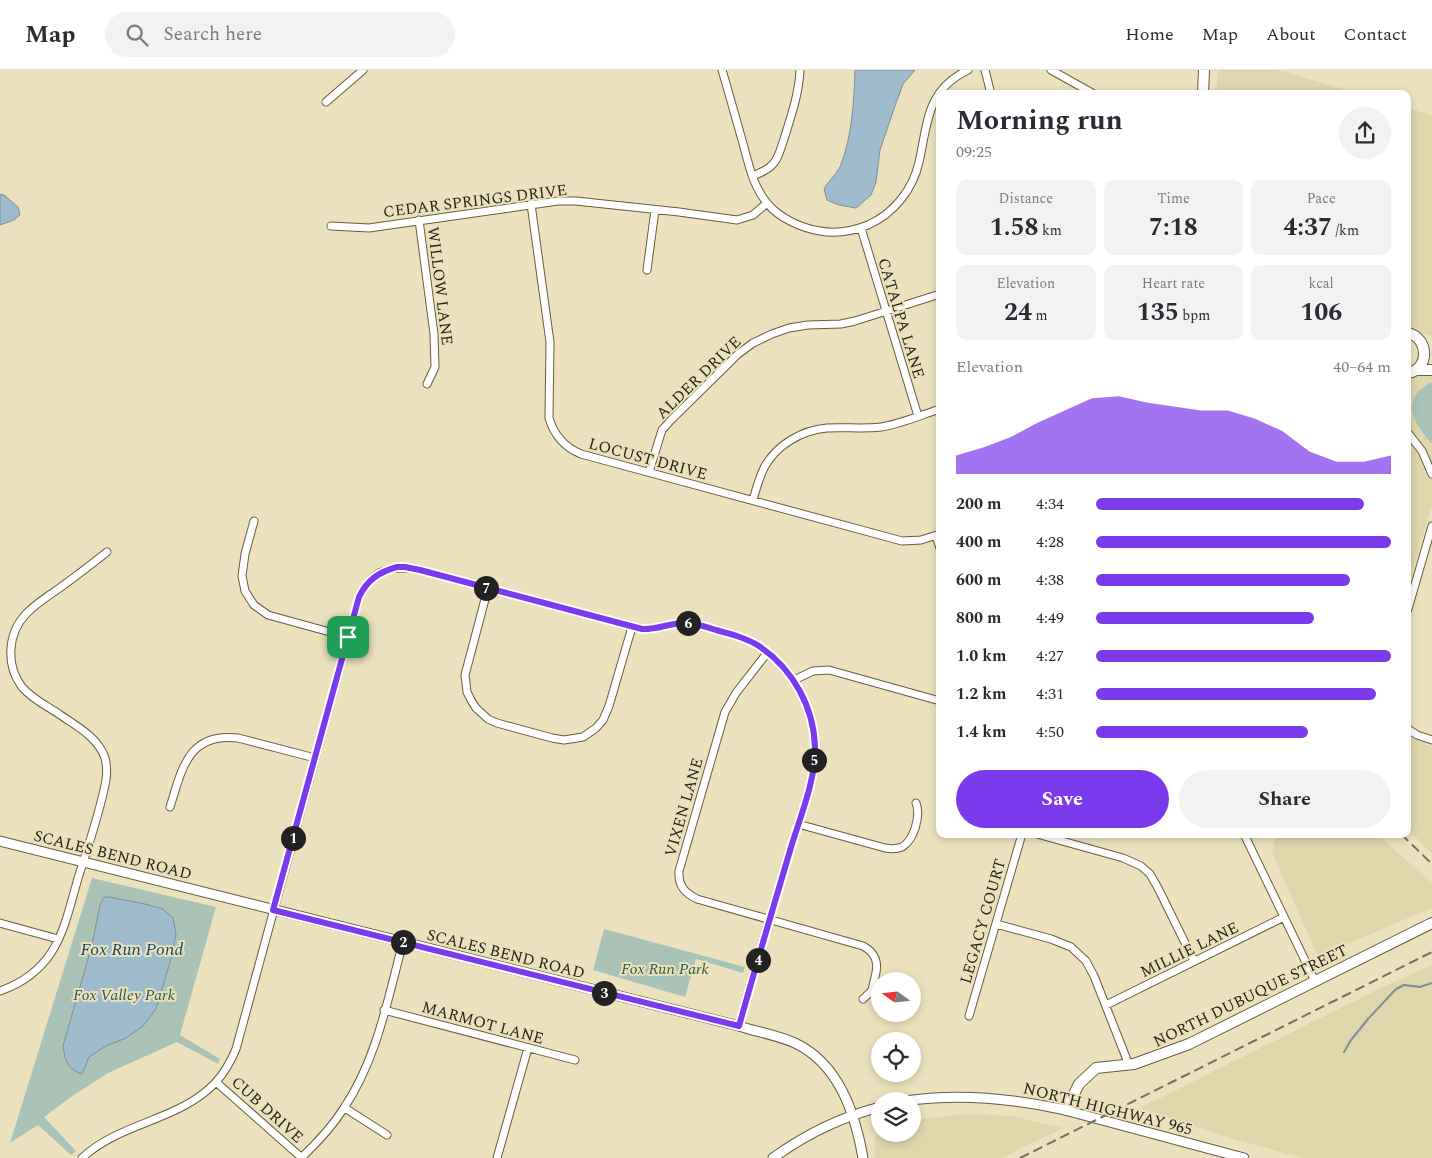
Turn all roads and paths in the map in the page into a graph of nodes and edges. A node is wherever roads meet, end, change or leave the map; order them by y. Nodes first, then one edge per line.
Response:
1 (363, 70) edge
2 (722, 70) edge
3 (800, 70) edge
4 (968, 70) edge
5 (985, 70) edge
6 (1051, 70) edge
7 (1204, 70) edge
8 (942, 90) edge
9 (990, 90) edge
10 (1087, 90) edge
11 (1203, 90) edge
12 (936, 99) edge
13 (326, 102) dead end
14 (753, 176) junction
15 (767, 203) junction
16 (531, 204) junction
17 (655, 210) junction
18 (419, 220) junction
19 (331, 226) dead end
20 (860, 228) junction
21 (647, 270) dead end
22 (936, 295) edge
23 (885, 311) junction
24 (1411, 334) edge
25 (1428, 349) edge
26 (1432, 370) edge
27 (1411, 374) edge
28 (428, 384) dead end
29 (936, 410) edge
30 (918, 416) junction
31 (1411, 437) edge
32 (649, 472) junction
33 (1432, 474) edge
34 (753, 500) junction
35 (254, 521) dead end
36 (1432, 526) edge
37 (936, 536) edge
38 (107, 552) dead end
39 (488, 588) junction
40 (1411, 599) edge
41 (632, 627) junction
42 (348, 637) junction
43 (767, 653) junction
44 (794, 680) junction
45 (936, 700) edge
46 (1411, 731) edge
47 (1432, 740) edge
48 (315, 758) junction
49 (916, 803) dead end
50 (170, 807) dead end
51 (798, 824) junction
52 (1021, 838) edge
53 (1050, 838) edge
54 (1246, 838) edge
55 (0, 841) edge
56 (84, 862) junction
57 (273, 910) junction
58 (1284, 917) junction
59 (770, 919) junction
60 (0, 923) edge
61 (1432, 923) edge
62 (996, 924) junction
63 (58, 939) junction
64 (403, 942) junction
65 (1194, 961) junction
66 (1315, 981) junction
67 (0, 991) edge
68 (863, 999) dead end
69 (1106, 1005) junction
70 (384, 1010) junction
71 (969, 1016) dead end
72 (739, 1026) junction
73 (528, 1048) junction
74 (575, 1060) dead end
75 (1129, 1065) junction
76 (216, 1082) junction
77 (921, 1099) edge
78 (345, 1108) junction
79 (871, 1110) edge
80 (1066, 1110) junction
81 (853, 1115) junction
82 (387, 1135) dead end
83 (82, 1158) edge
84 (302, 1158) edge
85 (497, 1158) edge
86 (773, 1158) edge
87 (863, 1158) edge
88 (1244, 1158) edge

1 - 13 street
2 - 14 street
3 - 14 street
4 - 8 street
5 - 9 street
6 - 10 street
7 - 11 main road
12 - 20 street
14 - 15 street
15 - 17 street, CEDAR SPRINGS DRIVE
15 - 20 street
16 - 17 street, CEDAR SPRINGS DRIVE
16 - 18 street, CEDAR SPRINGS DRIVE
16 - 32 street, LOCUST DRIVE
17 - 21 street
18 - 19 street, CEDAR SPRINGS DRIVE
18 - 28 street, WILLOW LANE
20 - 23 street, CATALPA LANE
22 - 23 street, ALDER DRIVE
23 - 30 street, CATALPA LANE
23 - 32 street, ALDER DRIVE
24 - 25 main road
25 - 27 main road
26 - 27 main road
29 - 30 street
30 - 34 street
31 - 33 street
32 - 34 street, LOCUST DRIVE
34 - 37 street, LOCUST DRIVE
35 - 42 street
36 - 40 street
38 - 56 street
39 - 41 street
39 - 41 street
39 - 42 street
41 - 43 street
42 - 48 street
43 - 44 street
43 - 59 street, VIXEN LANE
44 - 45 street
44 - 51 street
46 - 47 street
48 - 50 street
48 - 57 street
49 - 51 street
51 - 59 street
52 - 62 street, LEGACY COURT
53 - 65 street
54 - 58 street
55 - 56 street, SCALES BEND ROAD
56 - 57 street, SCALES BEND ROAD
56 - 63 street
57 - 64 street, SCALES BEND ROAD
57 - 76 street
58 - 65 street, MILLIE LANE
58 - 66 street
59 - 68 street, VIXEN LANE
59 - 72 street
60 - 63 street
61 - 66 main road, NORTH DUBUQUE STREET
62 - 69 street
62 - 71 street, LEGACY COURT
63 - 67 street
64 - 70 street
64 - 72 street, SCALES BEND ROAD
65 - 69 street, MILLIE LANE
66 - 75 main road, NORTH DUBUQUE STREET
69 - 75 street
70 - 73 street, MARMOT LANE
70 - 78 street
72 - 81 street, SCALES BEND ROAD
73 - 74 street, MARMOT LANE
73 - 85 street
75 - 80 main road, NORTH DUBUQUE STREET
76 - 83 street
76 - 84 street, CUB DRIVE
77 - 80 street, NORTH HIGHWAY 965
78 - 82 street
78 - 84 street
79 - 81 street
80 - 88 street, NORTH HIGHWAY 965
81 - 86 street
81 - 87 street, SCALES BEND ROAD

